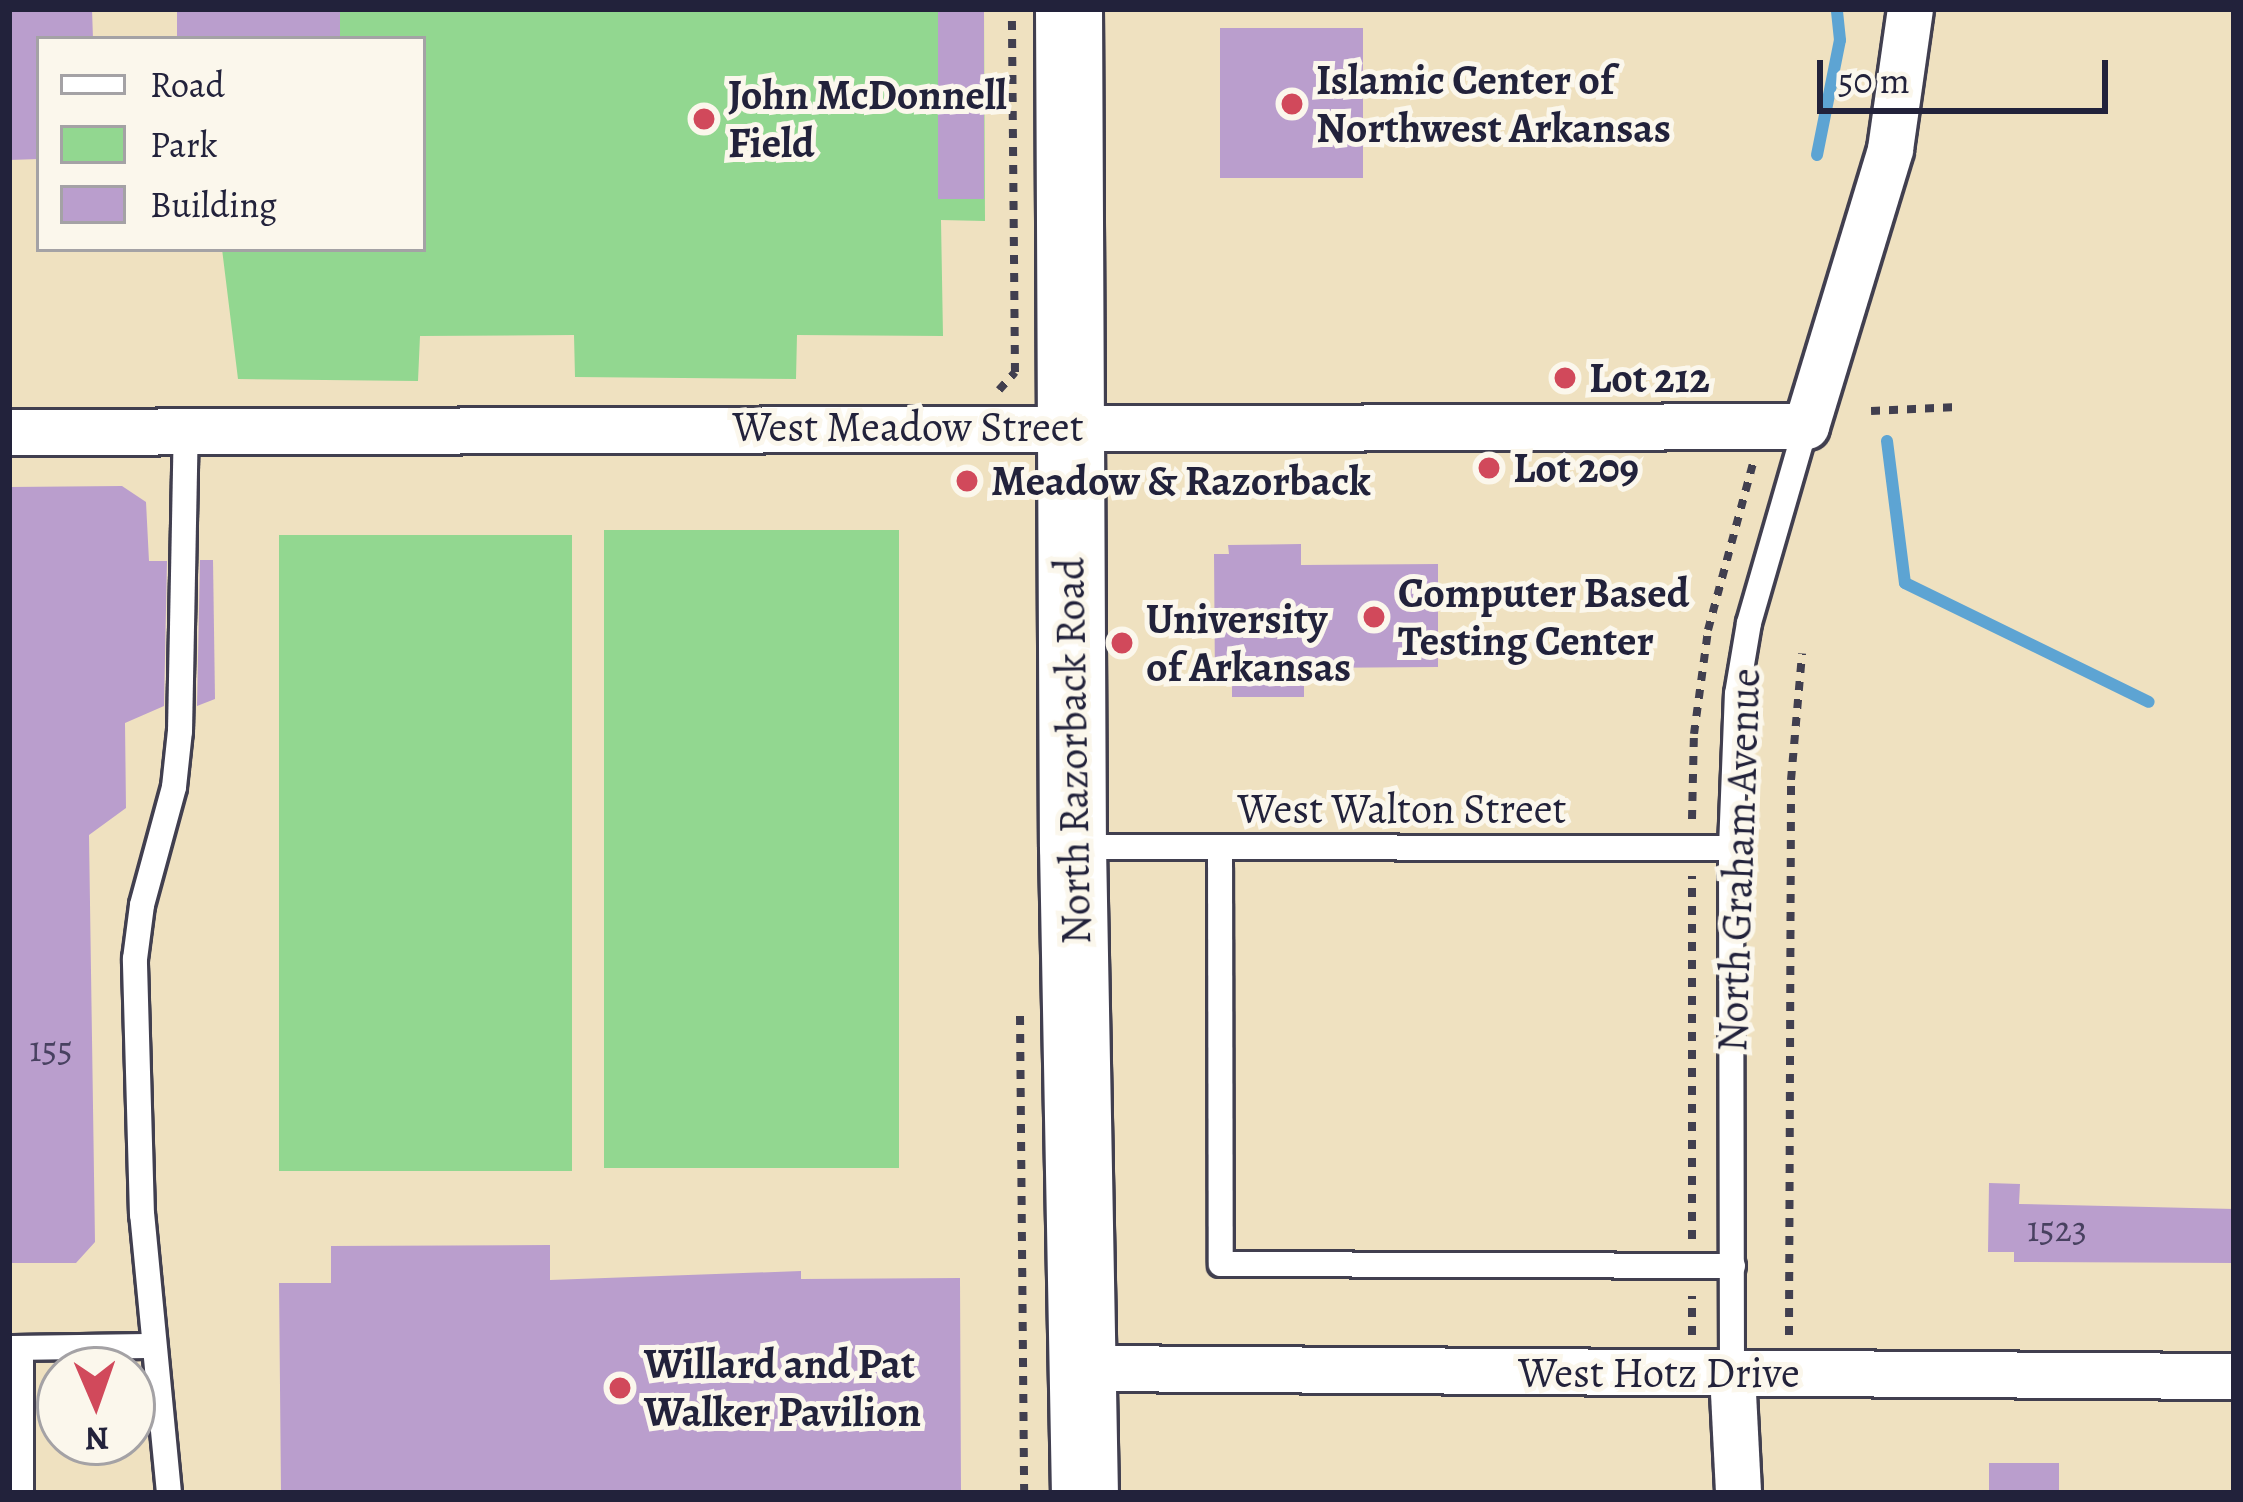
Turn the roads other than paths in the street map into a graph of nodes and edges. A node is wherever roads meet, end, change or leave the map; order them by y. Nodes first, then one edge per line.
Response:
1 (1069, 9) edge
2 (1910, 9) edge
3 (1807, 425) junction
4 (1071, 426) junction
5 (186, 431) junction
6 (9, 432) edge
7 (1072, 848) junction
8 (1220, 848) junction
9 (1732, 848) junction
10 (1733, 1266) junction
11 (152, 1346) edge
12 (15, 1348) edge
13 (1084, 1368) junction
14 (1732, 1373) junction
15 (2234, 1376) edge
16 (156, 1381) edge
17 (21, 1493) edge
18 (169, 1493) edge
19 (1085, 1493) edge
20 (1738, 1493) edge

1 - 4 main road, North Razorback Road
2 - 3 street, North Graham Avenue
3 - 4 street, West Meadow Street
3 - 9 lane, North Graham Avenue
4 - 5 street, West Meadow Street
4 - 7 main road, North Razorback Road
5 - 6 street, West Meadow Street
5 - 11 lane
7 - 8 lane, West Walton Street
7 - 13 main road, North Razorback Road
8 - 9 lane, West Walton Street
8 - 10 lane
9 - 10 lane, North Graham Avenue
10 - 14 lane, North Graham Avenue
12 - 17 lane
13 - 14 street, West Hotz Drive
13 - 19 main road, North Razorback Road
14 - 15 street, West Hotz Drive
14 - 20 street
16 - 18 lane

